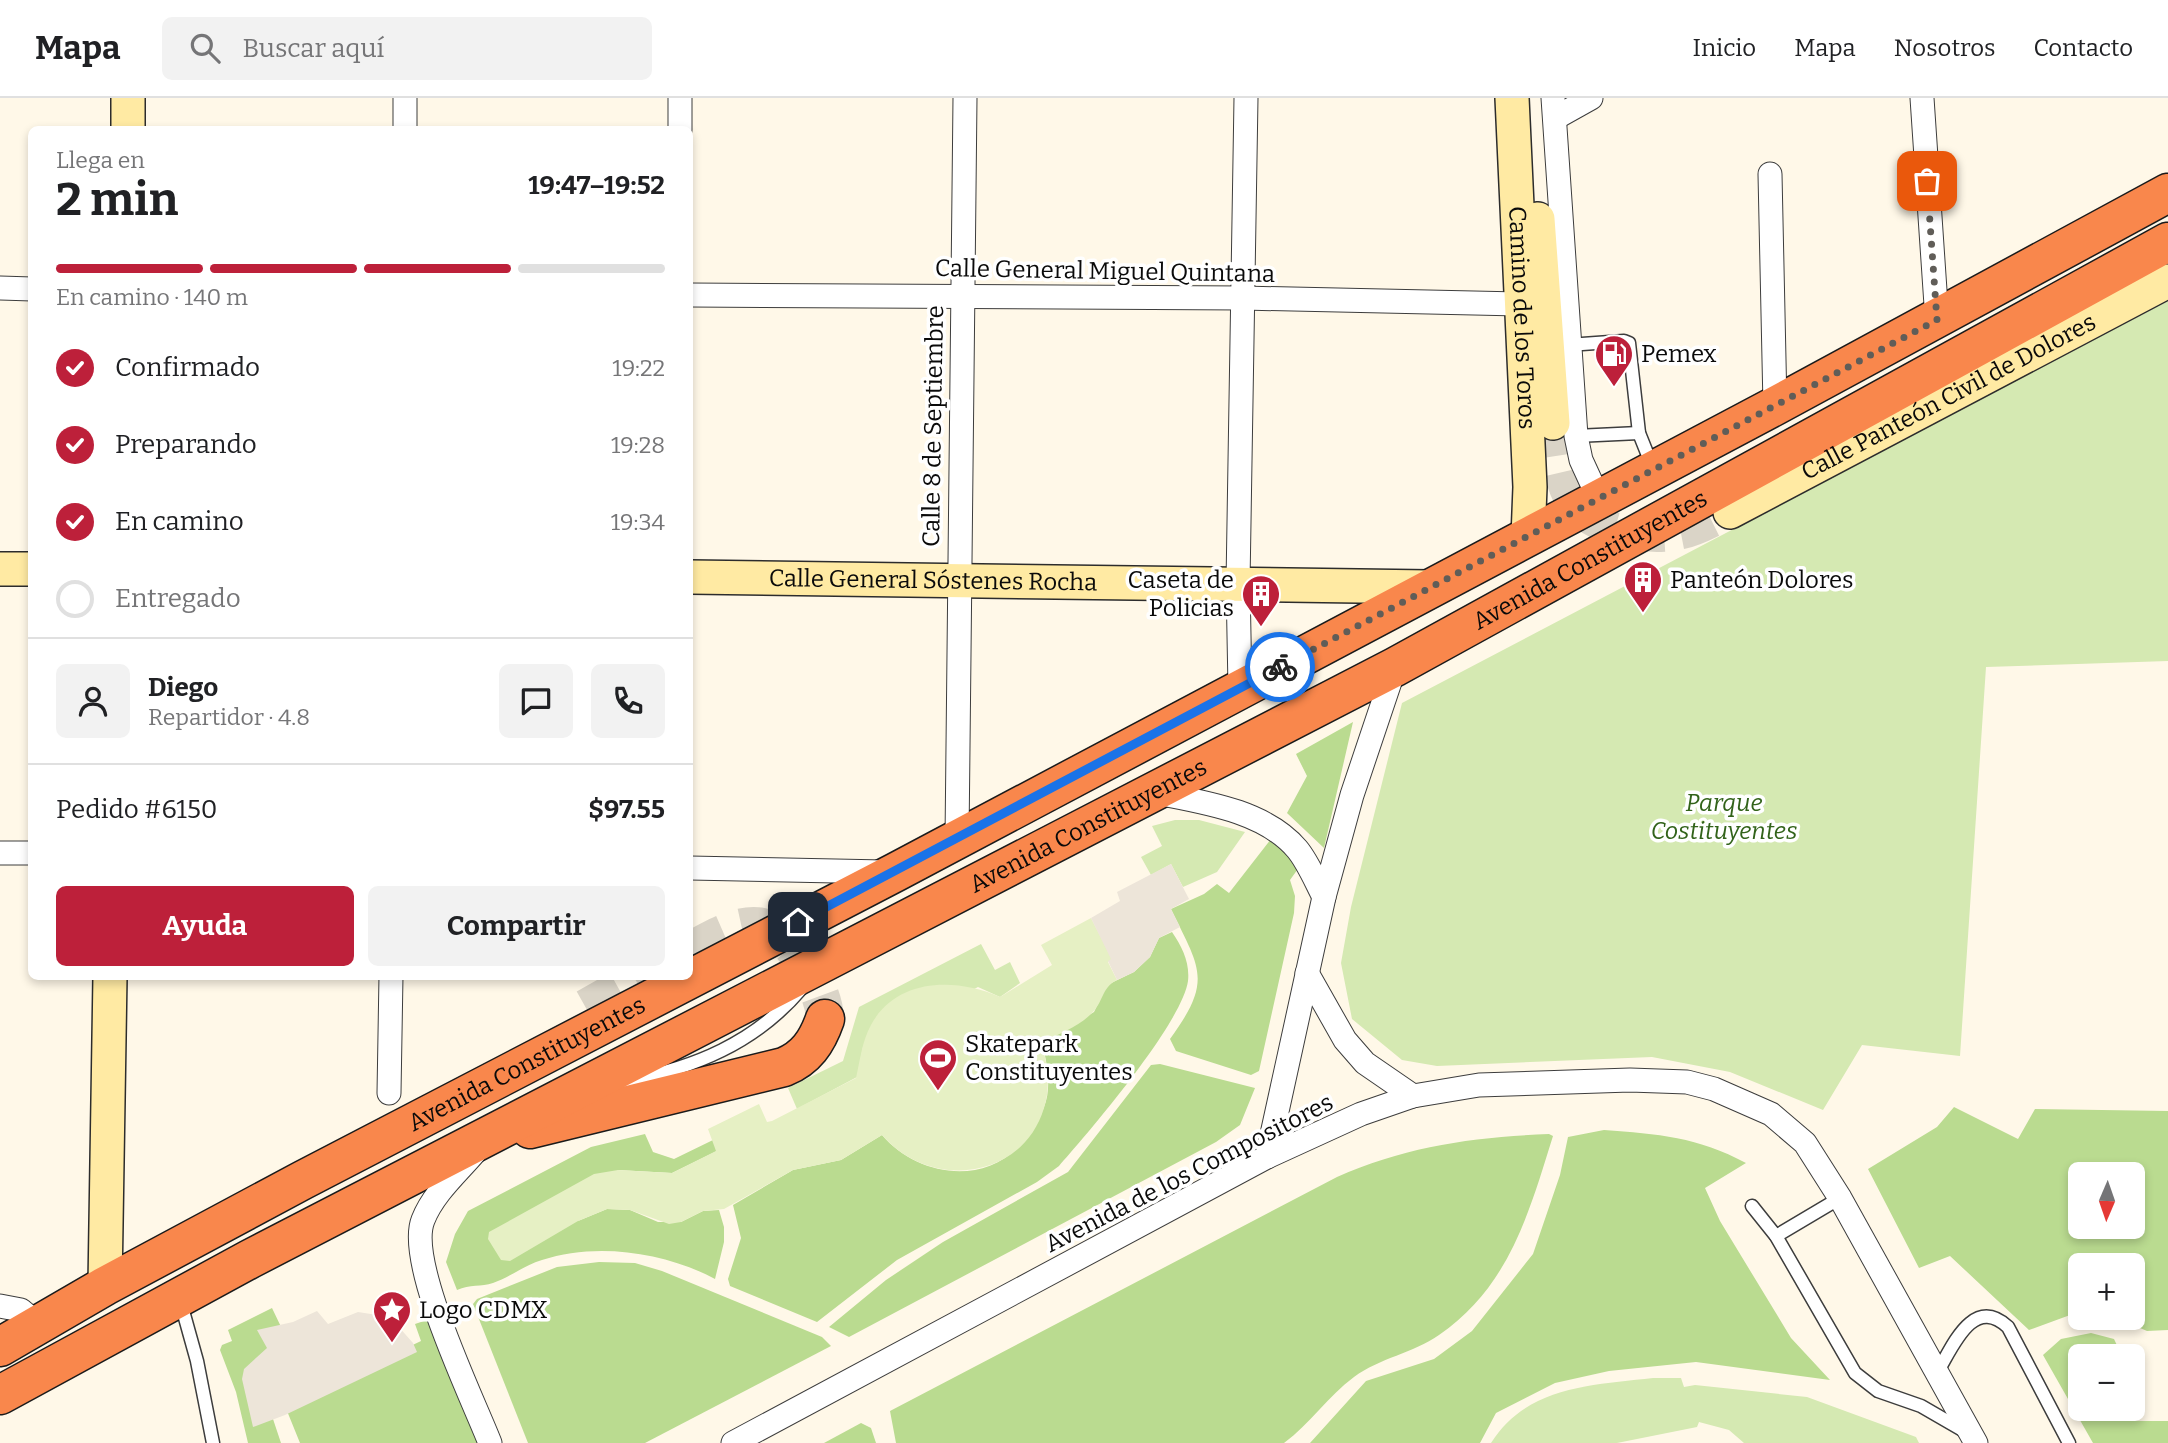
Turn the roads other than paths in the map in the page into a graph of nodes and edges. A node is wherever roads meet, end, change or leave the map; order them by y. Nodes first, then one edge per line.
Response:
1 (128, 98) edge
2 (405, 98) edge
3 (680, 98) edge
4 (965, 98) edge
5 (1246, 98) edge
6 (1512, 98) edge
7 (1529, 98) edge
8 (1591, 98) edge
9 (1922, 98) edge
10 (1555, 107) edge
11 (128, 126) edge
12 (405, 126) edge
13 (680, 126) edge
14 (1770, 174) dead end
15 (2168, 193) edge
16 (2168, 242) edge
17 (2168, 281) edge
18 (0, 288) edge
19 (28, 289) edge
20 (693, 295) edge
21 (961, 296) junction
22 (1243, 298) junction
23 (1519, 304) junction
24 (1937, 320) junction
25 (1568, 345) junction
26 (1775, 406) junction
27 (1565, 430) junction
28 (1639, 433) junction
29 (1653, 468) junction
30 (1598, 497) junction
31 (1730, 512) tunnel mouth
32 (1528, 537) junction
33 (0, 569) edge
34 (28, 569) edge
35 (693, 577) edge
36 (958, 580) junction
37 (1238, 583) junction
38 (1430, 587) junction
39 (1395, 667) junction
40 (1240, 688) junction
41 (1157, 793) junction
42 (957, 839) junction
43 (0, 853) edge
44 (28, 853) edge
45 (693, 868) edge
46 (896, 872) junction
47 (1324, 897) junction
48 (693, 972) edge
49 (1307, 973) junction
50 (110, 980) edge
51 (391, 980) edge
52 (677, 980) edge
53 (586, 1008) tunnel mouth
54 (825, 1019) tunnel mouth
55 (389, 1093) dead end
56 (1413, 1097) junction
57 (486, 1138) junction
58 (1267, 1157) junction
59 (303, 1180) junction
60 (1840, 1198) junction
61 (1752, 1206) dead end
62 (1776, 1236) junction
63 (106, 1286) junction
64 (179, 1299) junction
65 (0, 1306) edge
66 (39, 1325) junction
67 (0, 1348) edge
68 (1938, 1371) junction
69 (0, 1395) edge
70 (1974, 1439) edge
71 (213, 1443) edge
72 (490, 1443) edge
73 (733, 1443) edge
74 (2069, 1443) edge

1 - 11 street
2 - 12 street
3 - 13 street
4 - 21 street, Calle 8 de Septiembre
5 - 22 street
6 - 23 street, Camino de los Toros
7 - 27 street, Camino de los Toros
8 - 10 street
9 - 24 street
10 - 25 street
14 - 26 street
15 - 24 highway, Avenida Constituyentes
16 - 39 highway, Avenida Constituyentes
17 - 31 street, Calle Panteón Civil de Dolores
18 - 19 street
20 - 21 street, Calle General Miguel Quintana
21 - 22 street, Calle General Miguel Quintana
21 - 36 street, Calle 8 de Septiembre
22 - 23 street, Calle General Miguel Quintana
22 - 37 street
23 - 32 street, Camino de los Toros
24 - 26 highway, Avenida Constituyentes
25 - 27 street
25 - 28 lane
26 - 29 highway, Avenida Constituyentes
27 - 28 lane
27 - 30 street
28 - 29 lane
29 - 30 highway, Avenida Constituyentes
30 - 32 highway, Avenida Constituyentes
32 - 38 highway, Avenida Constituyentes
33 - 34 street
35 - 36 street, Calle General Sóstenes Rocha
36 - 37 street, Calle General Sóstenes Rocha
36 - 42 street, Calle 8 de Septiembre
37 - 38 street, Calle General Sóstenes Rocha
37 - 40 street
38 - 40 highway, Avenida Constituyentes
39 - 41 highway, Avenida Constituyentes
39 - 47 street
40 - 42 highway, Avenida Constituyentes
41 - 47 street
41 - 57 highway, Avenida Constituyentes
42 - 46 highway, Avenida Constituyentes
43 - 44 street
45 - 46 street
46 - 48 highway, Avenida Constituyentes
47 - 49 street
49 - 56 street
49 - 58 street
50 - 63 street
51 - 55 street
52 - 59 highway, Avenida Constituyentes
53 - 59 highway
54 - 57 highway
56 - 58 street, Avenida de los Compositores
56 - 60 street, Avenida de los Compositores
57 - 64 highway, Avenida Constituyentes
57 - 72 street
58 - 73 street, Avenida de los Compositores
59 - 63 highway, Avenida Constituyentes
60 - 62 lane
60 - 68 street, Avenida de los Compositores
61 - 62 lane
62 - 70 lane
63 - 66 highway, Avenida Constituyentes
64 - 69 highway, Avenida Constituyentes
64 - 71 lane
65 - 66 street
66 - 67 highway, Avenida Constituyentes
68 - 70 street, Avenida de los Compositores
68 - 74 lane

